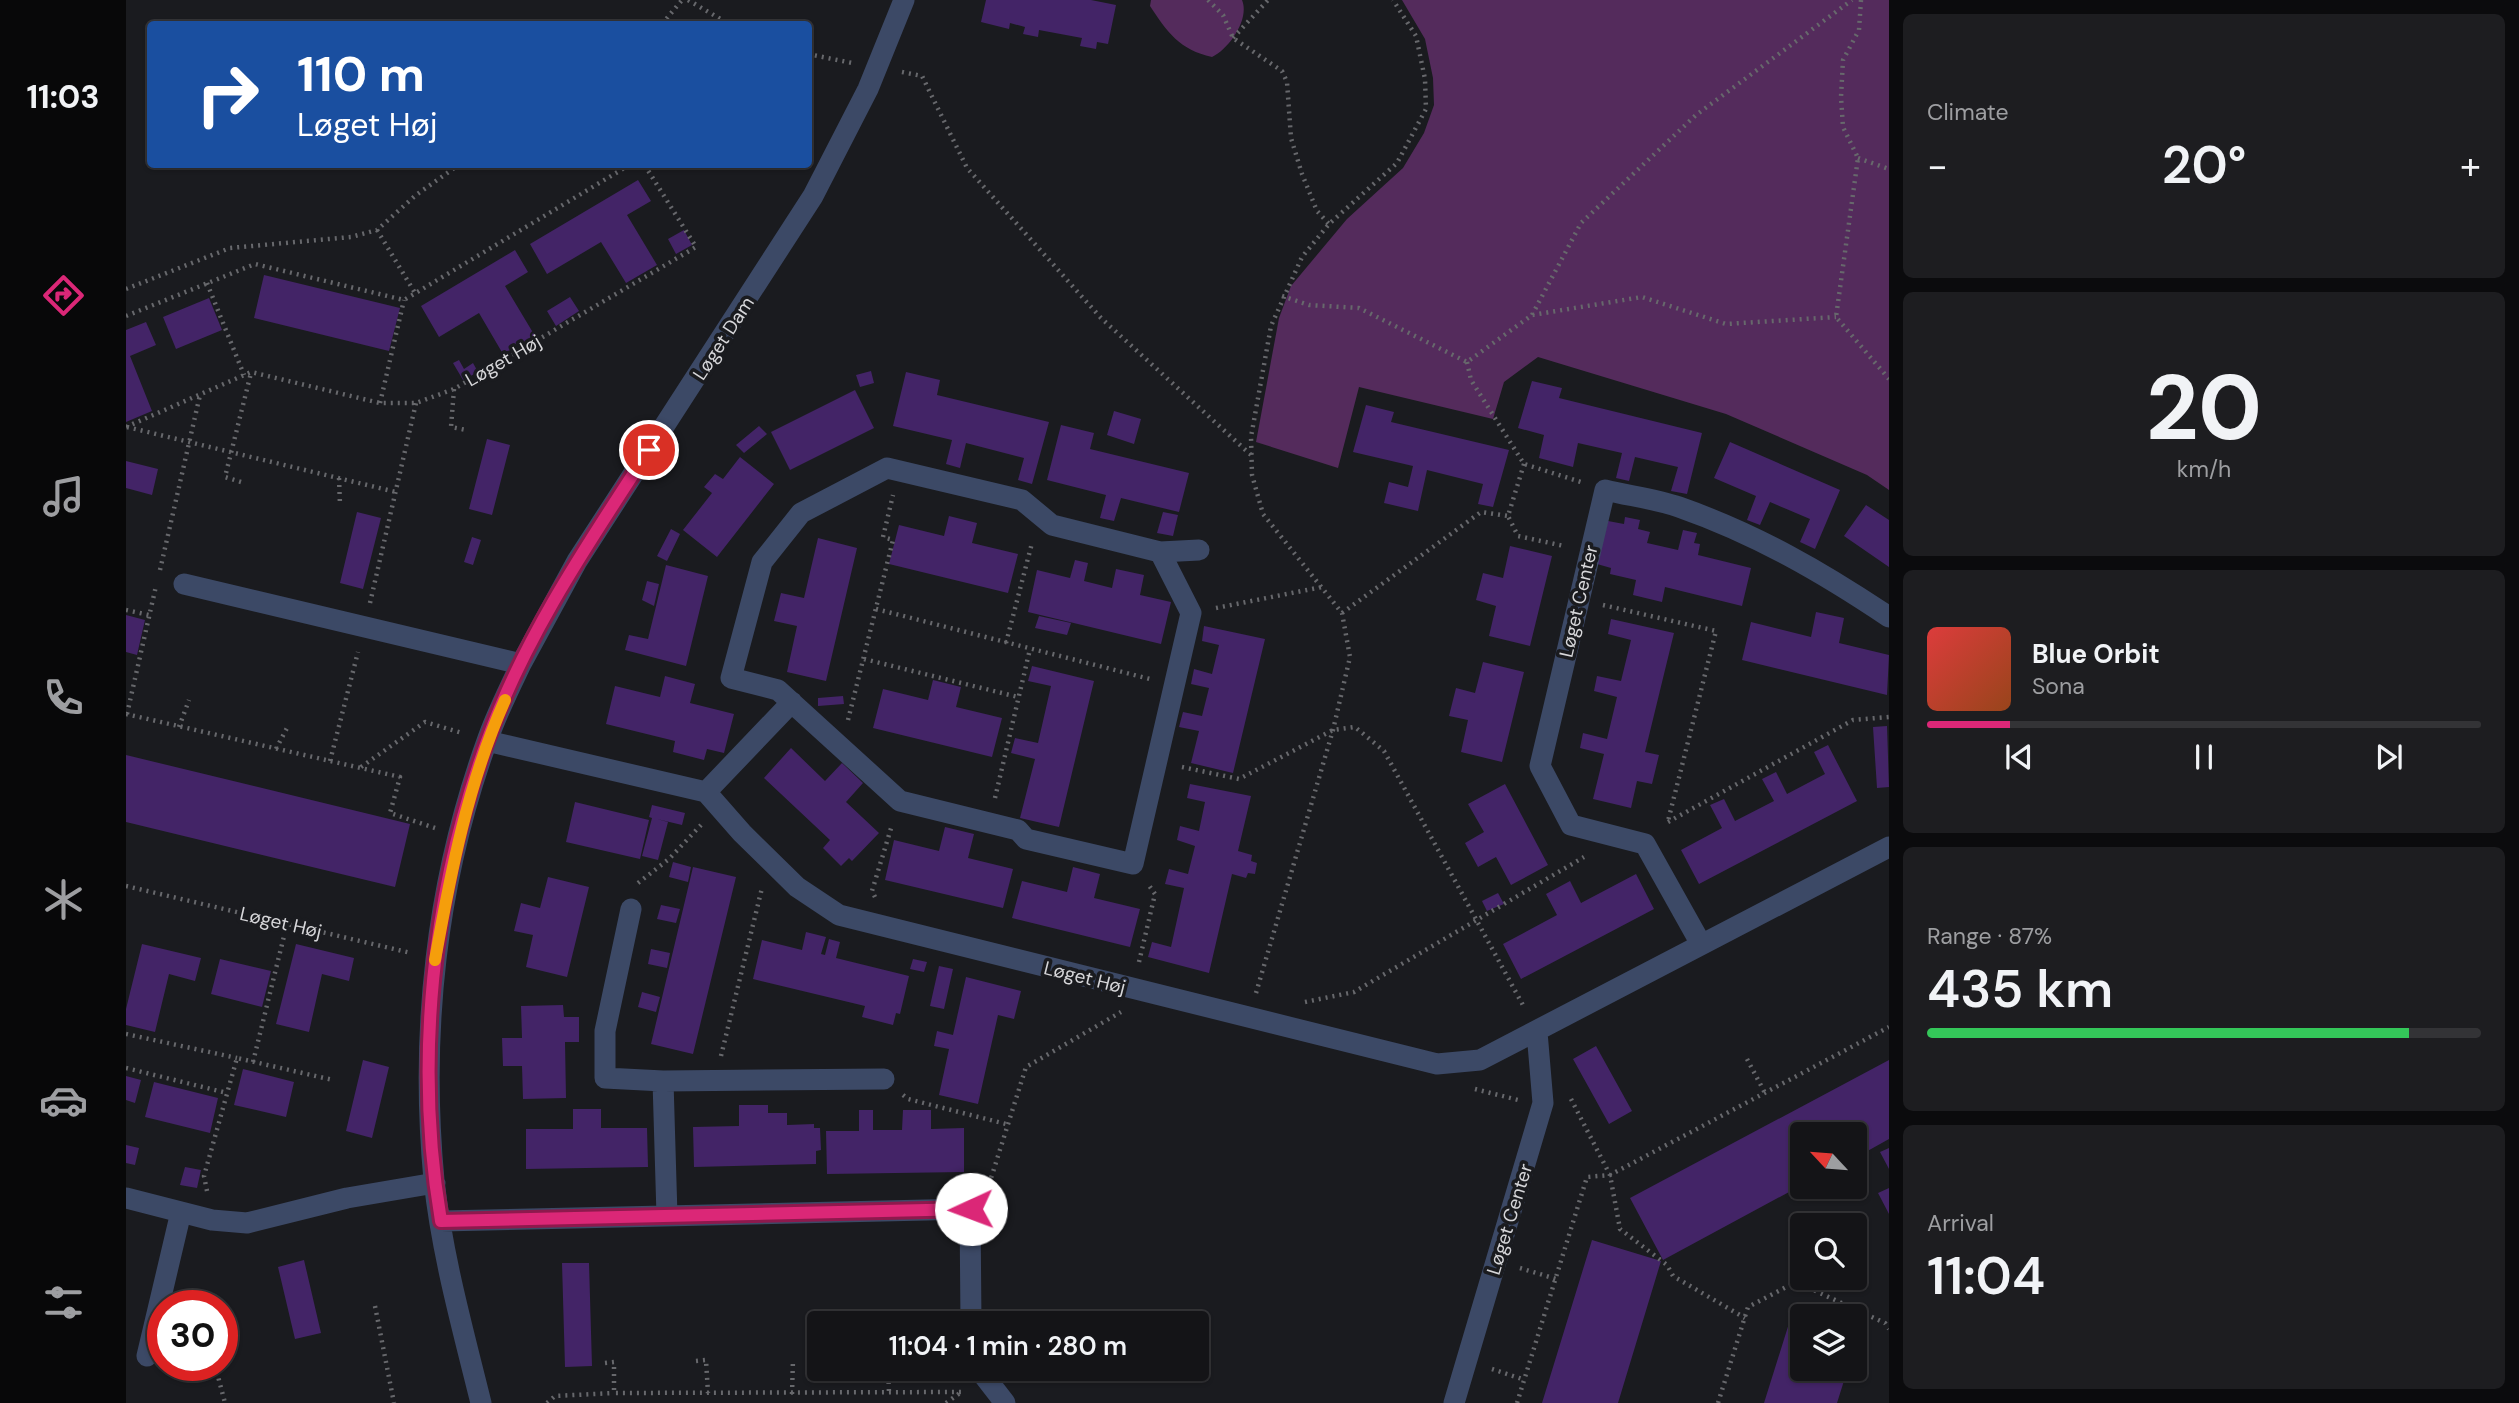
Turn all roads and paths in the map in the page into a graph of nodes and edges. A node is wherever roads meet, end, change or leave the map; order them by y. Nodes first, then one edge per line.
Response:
1 (682, 0) edge
2 (688, 0) edge
3 (904, 0) edge
4 (1208, 0) edge
5 (1268, 0) edge
6 (1393, 0) edge
7 (1852, 0) edge
8 (1861, 0) edge
9 (664, 21) edge
10 (724, 21) edge
11 (1233, 37) junction
12 (812, 55) edge
13 (877, 67) junction
14 (1858, 158) junction
15 (454, 168) edge
16 (624, 168) edge
17 (647, 168) edge
18 (1889, 169) edge
19 (1329, 224) junction
20 (377, 230) junction
21 (207, 283) junction
22 (126, 289) edge
23 (415, 293) junction
24 (1282, 296) junction
25 (404, 300) junction
26 (126, 316) edge
27 (1532, 316) junction
28 (1836, 317) junction
29 (1467, 362) junction
30 (251, 372) junction
31 (244, 375) junction
32 (1889, 379) edge
33 (454, 389) junction
34 (201, 394) junction
35 (380, 403) junction
36 (416, 403) junction
37 (126, 427) edge
38 (466, 430) dead end
39 (189, 442) junction
40 (230, 452) junction
41 (1251, 455) junction
42 (1524, 464) junction
43 (899, 470) junction
44 (340, 478) junction
45 (240, 482) dead end
46 (1605, 490) junction
47 (396, 492) junction
48 (340, 505) dead end
49 (1039, 514) junction
50 (1508, 516) junction
51 (1199, 550) dead end
52 (1160, 552) junction
53 (1590, 552) junction
54 (184, 584) dead end
55 (1322, 587) junction
56 (1579, 599) junction
57 (876, 609) junction
58 (126, 610) edge
59 (1342, 612) junction
60 (1191, 613) junction
61 (149, 615) junction
62 (1889, 617) edge
63 (364, 627) junction
64 (1006, 643) junction
65 (1030, 649) junction
66 (864, 659) junction
67 (521, 664) junction
68 (1175, 685) junction
69 (1018, 697) junction
70 (189, 700) dead end
71 (792, 702) junction
72 (126, 714) edge
73 (1889, 717) edge
74 (288, 726) dead end
75 (179, 727) junction
76 (1333, 730) junction
77 (487, 741) junction
78 (841, 747) junction
79 (276, 749) junction
80 (330, 761) junction
81 (1157, 762) junction
82 (360, 768) junction
83 (713, 800) junction
84 (900, 801) junction
85 (1668, 821) junction
86 (989, 823) junction
87 (459, 836) junction
88 (1614, 838) junction
89 (1645, 844) junction
90 (1889, 847) edge
91 (769, 860) junction
92 (1133, 864) junction
93 (126, 886) edge
94 (631, 909) joint
95 (1478, 921) junction
96 (287, 924) junction
97 (887, 927) junction
98 (1701, 944) junction
99 (435, 959) junction
100 (1133, 989) junction
101 (1266, 997) dead end
102 (1301, 1003) dead end
103 (1889, 1027) edge
104 (1537, 1032) junction
105 (126, 1034) edge
106 (237, 1058) junction
107 (1747, 1059) dead end
108 (253, 1062) junction
109 (126, 1068) edge
110 (884, 1079) joint
111 (333, 1080) dead end
112 (715, 1081) junction
113 (663, 1082) junction
114 (227, 1093) junction
115 (1568, 1093) dead end
116 (1765, 1093) junction
117 (1006, 1124) junction
118 (1610, 1175) junction
119 (435, 1182) junction
120 (986, 1194) dead end
121 (126, 1198) edge
122 (181, 1212) junction
123 (667, 1216) junction
124 (212, 1220) junction
125 (441, 1221) junction
126 (1497, 1261) junction
127 (1556, 1279) junction
128 (163, 1290) edge
129 (375, 1306) dead end
130 (971, 1311) edge
131 (1745, 1318) junction
132 (1889, 1329) edge
133 (793, 1359) dead end
134 (696, 1361) dead end
135 (1466, 1361) junction
136 (605, 1363) dead end
137 (1525, 1380) junction
138 (219, 1381) edge
139 (889, 1381) edge
140 (988, 1381) edge
141 (614, 1393) junction
142 (708, 1393) junction
143 (889, 1393) junction
144 (792, 1394) junction
145 (225, 1403) edge
146 (394, 1403) edge
147 (481, 1403) edge
148 (547, 1403) edge
149 (946, 1403) edge
150 (1004, 1403) edge
151 (1454, 1403) edge
152 (1517, 1403) edge
153 (1718, 1403) edge

1 - 9 path
2 - 10 path
3 - 13 street, Løget Dam
4 - 11 path
5 - 11 path
6 - 19 path
7 - 27 path
8 - 14 path
11 - 19 path
12 - 13 path
13 - 41 path
13 - 67 street, Løget Dam
14 - 18 path
14 - 28 path
15 - 20 path
16 - 23 path
17 - 33 path, Løget Høj
19 - 24 path
20 - 22 path
20 - 23 path
21 - 25 path
21 - 26 path
21 - 31 path
23 - 25 path
24 - 29 path
24 - 41 path
25 - 35 path
27 - 28 path
27 - 29 path
28 - 32 path
29 - 42 path
30 - 31 path
30 - 35 path, Løget Høj
30 - 40 path
31 - 34 path
33 - 36 path, Løget Høj
33 - 38 path
34 - 37 path
34 - 39 path
35 - 36 path, Løget Høj
36 - 47 path
37 - 39 path
39 - 40 path
39 - 61 path
40 - 44 path
40 - 45 path
41 - 55 path
42 - 46 path
42 - 50 path
43 - 49 street
43 - 57 path
43 - 71 street
44 - 47 path
44 - 48 path
46 - 53 street, Løget Center
46 - 62 street
47 - 63 path
49 - 52 street
49 - 64 path
50 - 53 path
50 - 59 path
51 - 52 street
52 - 60 street
53 - 56 street, Løget Center
54 - 63 street
55 - 59 path
55 - 60 path
56 - 85 path
56 - 88 street, Løget Center
57 - 64 path
57 - 66 path
58 - 61 path
59 - 76 path
60 - 68 street
61 - 72 path
63 - 67 street
63 - 80 path
64 - 65 path
65 - 68 path
65 - 69 path
66 - 69 path
66 - 78 path
67 - 77 street
68 - 81 street
69 - 86 path
70 - 75 path
71 - 78 street
71 - 83 street
72 - 75 path
73 - 85 path
74 - 79 path
75 - 79 path
76 - 81 path
76 - 95 path
76 - 101 path
77 - 82 path
77 - 83 street
77 - 87 street
78 - 84 street
79 - 80 path
80 - 82 path
81 - 92 street
82 - 87 path
83 - 91 street, Løget Høj
83 - 94 path
84 - 86 street
84 - 97 path
85 - 89 path
86 - 92 street
87 - 99 street
88 - 89 street, Løget Center
88 - 95 path
89 - 98 street
90 - 98 street
91 - 97 street, Løget Høj
91 - 112 path
92 - 100 path
93 - 96 path, Løget Høj
94 - 113 street
95 - 102 path
95 - 104 path
96 - 99 path, Løget Høj
96 - 108 path
97 - 100 street, Løget Høj
98 - 104 street
99 - 119 street
100 - 104 street, Løget Høj
100 - 117 path
103 - 116 path
104 - 126 street, Løget Center
105 - 106 path
106 - 108 path
106 - 114 path
107 - 116 path
108 - 111 path
109 - 114 path
110 - 112 street
110 - 117 path
112 - 113 street
113 - 123 street
114 - 124 path
115 - 118 path
116 - 118 path
117 - 120 path
118 - 127 path
118 - 131 path
119 - 124 street
119 - 125 street
121 - 122 street
122 - 124 street
122 - 128 street
123 - 125 street
123 - 130 street
125 - 147 street
126 - 127 path
126 - 135 street, Løget Center
127 - 137 path
129 - 146 path
131 - 132 path
131 - 153 path
133 - 144 path
134 - 142 path
135 - 137 path
135 - 151 street, Løget Center
136 - 141 path
137 - 152 path
138 - 145 path
139 - 143 path
140 - 150 street
141 - 142 path
141 - 148 path
142 - 144 path
143 - 144 path
143 - 149 path

